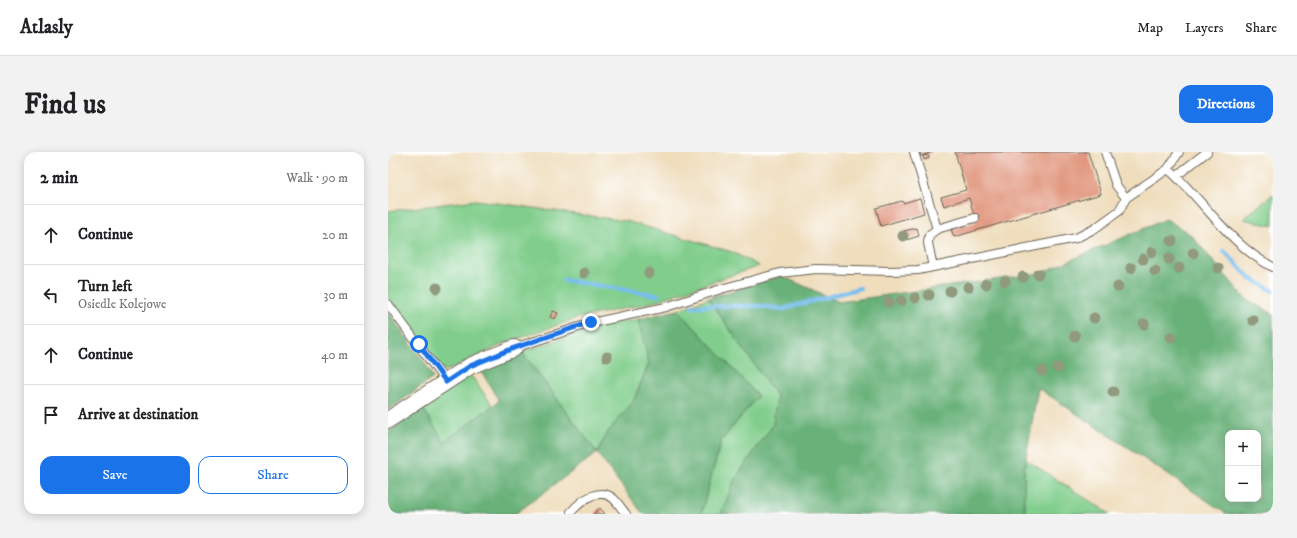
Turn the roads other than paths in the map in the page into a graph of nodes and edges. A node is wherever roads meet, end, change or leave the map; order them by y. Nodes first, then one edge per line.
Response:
1 (914, 152) edge
2 (1106, 152) edge
3 (1180, 152) edge
4 (1207, 152) edge
5 (1168, 169) junction
6 (1176, 176) junction
7 (1126, 198) junction
8 (975, 218) dead end
9 (937, 229) junction
10 (933, 267) junction
11 (1273, 267) edge
12 (388, 304) edge
13 (514, 348) joint
14 (446, 382) junction
15 (388, 420) edge
16 (571, 512) dead end
17 (626, 514) edge

1 - 9 lane
2 - 7 lane
3 - 5 lane
4 - 6 lane
5 - 6 lane
5 - 7 lane
6 - 11 lane
7 - 10 lane
8 - 9 lane
9 - 10 lane
10 - 13 lane
12 - 14 lane
13 - 14 street
14 - 15 street
16 - 17 lane

